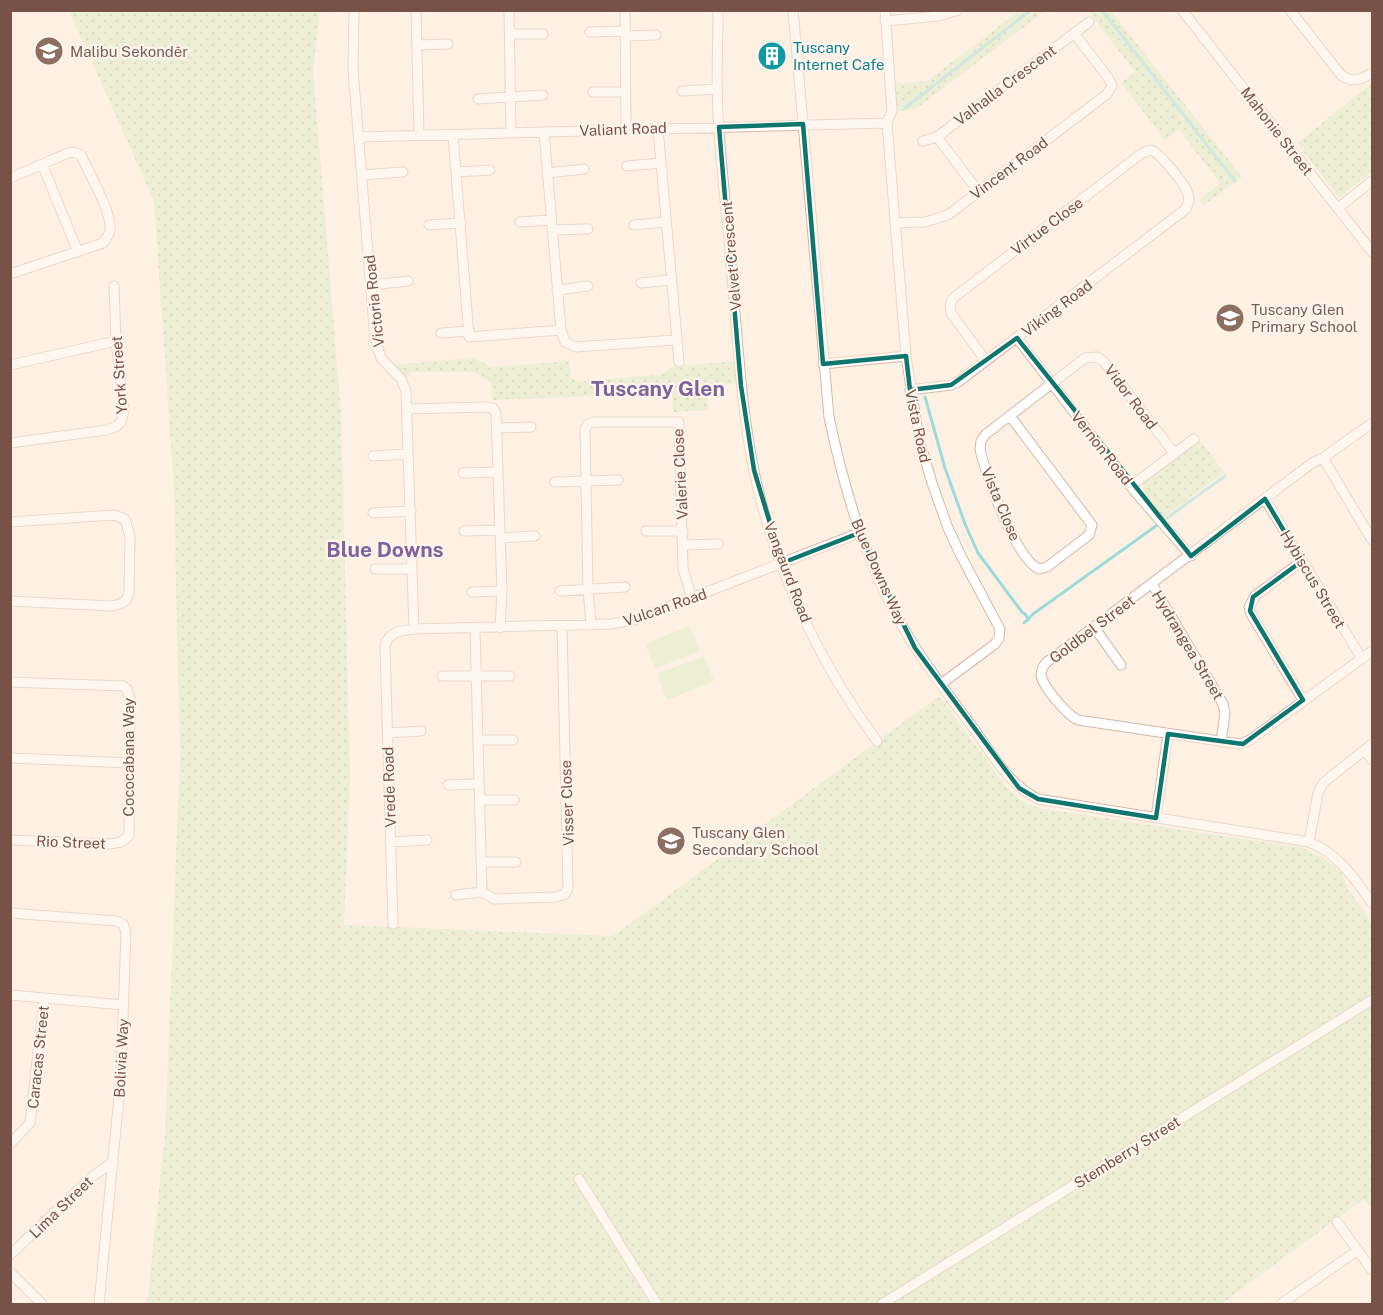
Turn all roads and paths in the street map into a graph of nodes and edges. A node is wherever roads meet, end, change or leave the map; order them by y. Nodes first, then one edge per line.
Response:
1 (354, 10) edge
2 (416, 10) edge
3 (509, 10) edge
4 (625, 10) edge
5 (718, 10) edge
6 (793, 10) edge
7 (958, 10) edge
8 (1182, 10) edge
9 (1290, 10) edge
10 (885, 16) edge
11 (1089, 22) dead end
12 (590, 32) dead end
13 (625, 33) junction
14 (1074, 33) junction
15 (510, 34) junction
16 (543, 34) dead end
17 (656, 35) dead end
18 (448, 44) dead end
19 (417, 45) junction
20 (1372, 73) edge
21 (717, 89) junction
22 (682, 91) dead end
23 (593, 92) dead end
24 (626, 92) junction
25 (543, 95) dead end
26 (509, 96) junction
27 (478, 99) dead end
28 (887, 123) junction
29 (803, 124) junction
30 (719, 127) junction
31 (626, 129) junction
32 (658, 129) junction
33 (544, 132) junction
34 (511, 133) junction
35 (419, 134) junction
36 (453, 135) junction
37 (359, 137) junction
38 (936, 137) junction
39 (923, 141) dead end
40 (661, 163) junction
41 (42, 164) junction
42 (627, 166) dead end
43 (584, 169) dead end
44 (490, 170) dead end
45 (403, 172) dead end
46 (456, 172) junction
47 (548, 172) junction
48 (362, 175) junction
49 (10, 178) edge
50 (1372, 181) edge
51 (978, 191) junction
52 (1189, 200) joint
53 (1338, 208) junction
54 (520, 222) dead end
55 (665, 222) junction
56 (895, 223) junction
57 (461, 224) junction
58 (429, 225) dead end
59 (551, 225) junction
60 (634, 225) dead end
61 (588, 229) dead end
62 (78, 252) junction
63 (1372, 252) edge
64 (10, 274) edge
65 (670, 280) junction
66 (408, 282) dead end
67 (641, 283) dead end
68 (371, 285) junction
69 (114, 286) dead end
70 (588, 286) dead end
71 (557, 290) junction
72 (561, 330) junction
73 (469, 331) junction
74 (441, 333) dead end
75 (1017, 338) junction
76 (676, 340) junction
77 (116, 341) junction
78 (906, 356) junction
79 (986, 361) junction
80 (678, 362) dead end
81 (823, 364) junction
82 (10, 365) edge
83 (1052, 384) junction
84 (741, 386) joint
85 (910, 390) junction
86 (408, 408) junction
87 (1010, 416) junction
88 (1372, 423) edge
89 (531, 427) dead end
90 (497, 428) junction
91 (1194, 439) dead end
92 (10, 443) edge
93 (1174, 453) junction
94 (408, 454) junction
95 (373, 456) dead end
96 (1323, 458) junction
97 (497, 472) junction
98 (463, 473) dead end
99 (586, 480) junction
100 (618, 480) dead end
101 (555, 482) dead end
102 (1131, 486) junction
103 (1265, 499) junction
104 (411, 511) junction
105 (373, 513) dead end
106 (10, 522) edge
107 (464, 531) dead end
108 (645, 531) dead end
109 (683, 531) junction
110 (859, 533) junction
111 (500, 534) junction
112 (535, 536) dead end
113 (1372, 540) edge
114 (718, 544) dead end
115 (683, 545) junction
116 (1191, 556) junction
117 (1302, 561) junction
118 (782, 562) junction
119 (375, 569) dead end
120 (411, 569) junction
121 (1152, 584) junction
122 (625, 587) dead end
123 (588, 589) junction
124 (502, 591) junction
125 (560, 591) dead end
126 (472, 592) dead end
127 (692, 598) junction
128 (10, 601) edge
129 (591, 625) junction
130 (562, 626) junction
131 (1094, 627) junction
132 (500, 628) junction
133 (414, 629) junction
134 (475, 629) junction
135 (390, 636) joint
136 (1372, 651) edge
137 (1362, 658) junction
138 (1121, 665) dead end
139 (442, 676) dead end
140 (476, 676) junction
141 (510, 676) dead end
142 (10, 682) edge
143 (940, 684) junction
144 (1304, 700) junction
145 (421, 731) dead end
146 (388, 733) junction
147 (1168, 734) junction
148 (478, 740) junction
149 (513, 740) dead end
150 (877, 741) dead end
151 (1221, 742) junction
152 (1369, 747) edge
153 (10, 758) edge
154 (1372, 760) edge
155 (130, 763) junction
156 (479, 784) junction
157 (448, 785) dead end
158 (480, 800) junction
159 (514, 800) dead end
160 (1156, 818) junction
161 (129, 835) joint
162 (10, 840) edge
163 (427, 840) dead end
164 (390, 842) junction
165 (1309, 842) junction
166 (481, 862) junction
167 (516, 862) dead end
168 (482, 892) junction
169 (456, 895) dead end
170 (1372, 903) edge
171 (10, 913) edge
172 (393, 924) dead end
173 (10, 995) edge
174 (44, 998) junction
175 (1372, 1000) edge
176 (124, 1005) junction
177 (10, 1144) edge
178 (112, 1162) junction
179 (579, 1179) dead end
180 (1337, 1222) dead end
181 (1358, 1250) junction
182 (10, 1255) edge
183 (1372, 1270) edge
184 (10, 1272) edge
185 (42, 1305) edge
186 (99, 1305) edge
187 (657, 1305) edge
188 (882, 1305) edge
189 (1281, 1305) edge

1 - 37 street, Victoria Road
2 - 19 street
3 - 15 street
4 - 13 street
5 - 21 street, Velvet Crescent
6 - 29 street, Blue Downs Way
7 - 10 street
8 - 53 street, Mahonie Street
9 - 20 street
10 - 28 street, Vista Road
11 - 14 street, Valhalla Crescent
12 - 13 street
13 - 17 street
13 - 24 street
14 - 38 street, Valhalla Crescent
14 - 51 street, Vincent Road
15 - 16 street
15 - 26 street
18 - 19 street
19 - 35 street
21 - 22 street
21 - 30 street, Velvet Crescent
23 - 24 street
24 - 31 street
25 - 26 street
26 - 27 street
26 - 34 street
28 - 29 street, Valiant Road
28 - 56 street, Vista Road
29 - 30 street, Valiant Road
29 - 81 street, Blue Downs Way
30 - 32 street, Valiant Road
30 - 84 street, Velvet Crescent
31 - 32 street, Valiant Road
31 - 33 street, Valiant Road
32 - 40 street
33 - 34 street, Valiant Road
33 - 47 street
34 - 36 street, Valiant Road
35 - 36 street, Valiant Road
35 - 37 street, Valiant Road
36 - 46 street
37 - 48 street, Victoria Road
38 - 39 street, Valhalla Crescent
38 - 51 street
40 - 42 street
40 - 55 street
41 - 49 street
41 - 62 street
41 - 62 street
43 - 47 street
44 - 46 street
45 - 48 street
46 - 57 street
47 - 59 street
48 - 68 street, Victoria Road
50 - 53 street
51 - 56 street, Vincent Road
52 - 75 street, Viking Road
52 - 79 street, Virtue Close
53 - 63 street, Mahonie Street
54 - 59 street
55 - 60 street
55 - 65 street
56 - 78 street, Vista Road
57 - 58 street
57 - 73 street
59 - 61 street
59 - 71 street
62 - 64 street
65 - 67 street
65 - 76 street
66 - 68 street
68 - 86 street, Victoria Road
69 - 77 street, York Street
70 - 71 street
71 - 72 street
72 - 73 street
72 - 76 street
73 - 74 street
75 - 79 street, Viking Road
75 - 83 street, Vernon Road
76 - 80 street
77 - 82 street
77 - 92 street, York Street
78 - 81 street
78 - 85 street, Vista Road
79 - 85 street, Viking Road
81 - 110 street, Blue Downs Way
83 - 87 street, Vista Close
83 - 93 street, Vidor Road
83 - 102 street, Vernon Road
84 - 118 street, Vangaurd Road
85 - 143 street, Vista Road
86 - 90 street
86 - 94 street, Victoria Road
87 - 87 street, Vista Close
88 - 96 street, Goldbel Street
89 - 90 street
90 - 97 street
91 - 93 street
93 - 102 street
94 - 95 street
94 - 104 street, Victoria Road
96 - 103 street, Goldbel Street
96 - 113 street
97 - 98 street
97 - 111 street
99 - 100 street
99 - 101 street
99 - 109 street, Valerie Close
99 - 123 street, Valerie Close
102 - 116 street, Vernon Road
103 - 116 street, Goldbel Street
103 - 117 street, Hybiscus Street
104 - 105 street
104 - 120 street, Victoria Road
106 - 128 street
107 - 111 street
108 - 109 street, Valerie Close
109 - 115 street, Valerie Close
110 - 118 street, Vulcan Road
110 - 143 street, Blue Downs Way
111 - 112 street
111 - 124 street
114 - 115 street
115 - 127 street, Valerie Close
116 - 121 street, Goldbel Street
117 - 137 street, Hybiscus Street
117 - 144 street
118 - 127 street, Vulcan Road
118 - 150 street, Vangaurd Road
119 - 120 street
120 - 133 street, Victoria Road
121 - 131 street, Goldbel Street
121 - 151 street, Hydrangea Street
122 - 123 street
123 - 125 street
123 - 129 street, Valerie Close
124 - 126 street
124 - 132 street
127 - 129 street, Vulcan Road
129 - 130 street, Vulcan Road
130 - 132 street, Vulcan Road
130 - 168 street, Visser Close
131 - 138 street
131 - 147 street, Goldbel Street
132 - 134 street, Vulcan Road
133 - 134 street, Vulcan Road
133 - 135 street, Vulcan Road
134 - 140 street
135 - 146 street, Vrede Road
136 - 137 street, Goldbel Street
137 - 144 street, Goldbel Street
139 - 140 street
140 - 141 street
140 - 148 street
142 - 155 street, Cococabana Way
143 - 160 street, Blue Downs Way
144 - 151 street, Goldbel Street
145 - 146 street, Vrede Road
146 - 164 street, Vrede Road
147 - 151 street, Goldbel Street
147 - 160 street
148 - 149 street
148 - 156 street
152 - 154 street
152 - 165 street
153 - 155 street
155 - 161 street, Cococabana Way
156 - 157 street
156 - 158 street
158 - 159 street
158 - 166 street
160 - 165 street, Blue Downs Way
161 - 162 street, Rio Street
163 - 164 street, Vrede Road
164 - 172 street, Vrede Road
165 - 170 street, Blue Downs Way
166 - 167 street
166 - 168 street
168 - 169 street, Visser Close
171 - 176 street, Bolivia Way
173 - 174 street
174 - 176 street
174 - 177 street, Caracas Street
175 - 188 street, Stemberry Street
176 - 178 street, Bolivia Way
178 - 182 street, Lima Street
178 - 186 street, Bolivia Way
179 - 187 street
180 - 181 street
181 - 183 street
181 - 189 street
184 - 185 street

